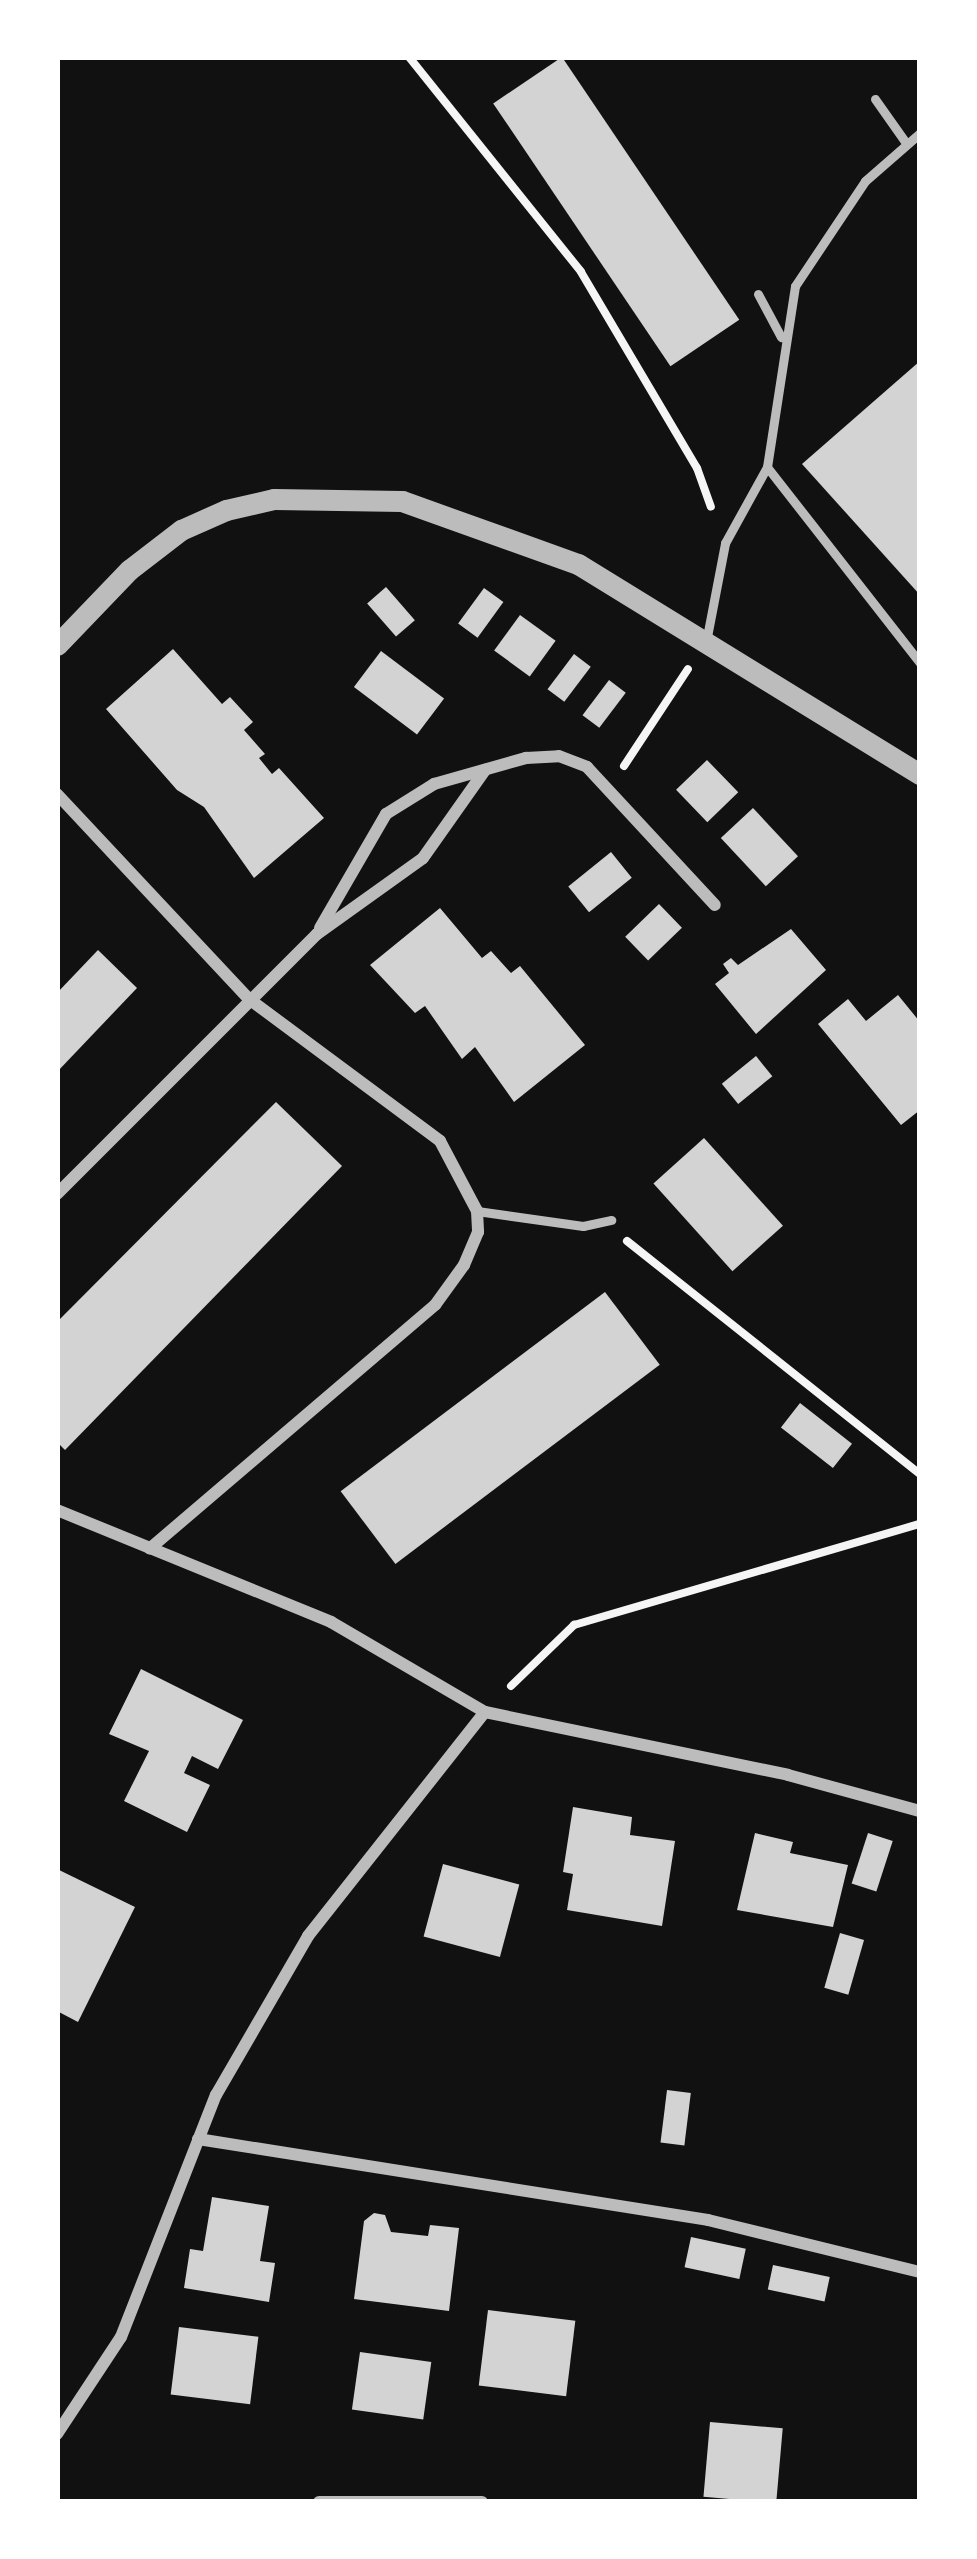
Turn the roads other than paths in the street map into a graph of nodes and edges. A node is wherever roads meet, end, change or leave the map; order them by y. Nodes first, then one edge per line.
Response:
1 (875, 99) dead end
2 (920, 133) edge
3 (906, 142) junction
4 (758, 293) dead end
5 (781, 337) junction
6 (767, 467) junction
7 (706, 641) junction
8 (57, 645) edge
9 (920, 663) edge
10 (485, 770) junction
11 (920, 774) edge
12 (57, 794) edge
13 (715, 905) dead end
14 (316, 934) junction
15 (249, 998) junction
16 (57, 1194) edge
17 (477, 1211) junction
18 (607, 1221) road end
19 (57, 1510) edge
20 (149, 1548) junction
21 (485, 1712) junction
22 (920, 1811) edge
23 (199, 2139) junction
24 (920, 2272) edge
25 (57, 2434) edge
26 (406, 2499) edge
27 (319, 2502) edge
28 (482, 2502) edge

1 - 3 lane
2 - 3 lane
3 - 5 lane
4 - 5 lane
5 - 6 lane
6 - 7 lane
6 - 9 lane
7 - 8 street
7 - 11 street
10 - 13 street
10 - 14 street
10 - 14 street
12 - 15 street
14 - 15 street
15 - 16 street
15 - 17 street
17 - 18 lane
17 - 20 street
19 - 20 street
20 - 21 street
21 - 22 street
21 - 23 street
23 - 24 street
23 - 25 street
26 - 27 street
26 - 28 street

